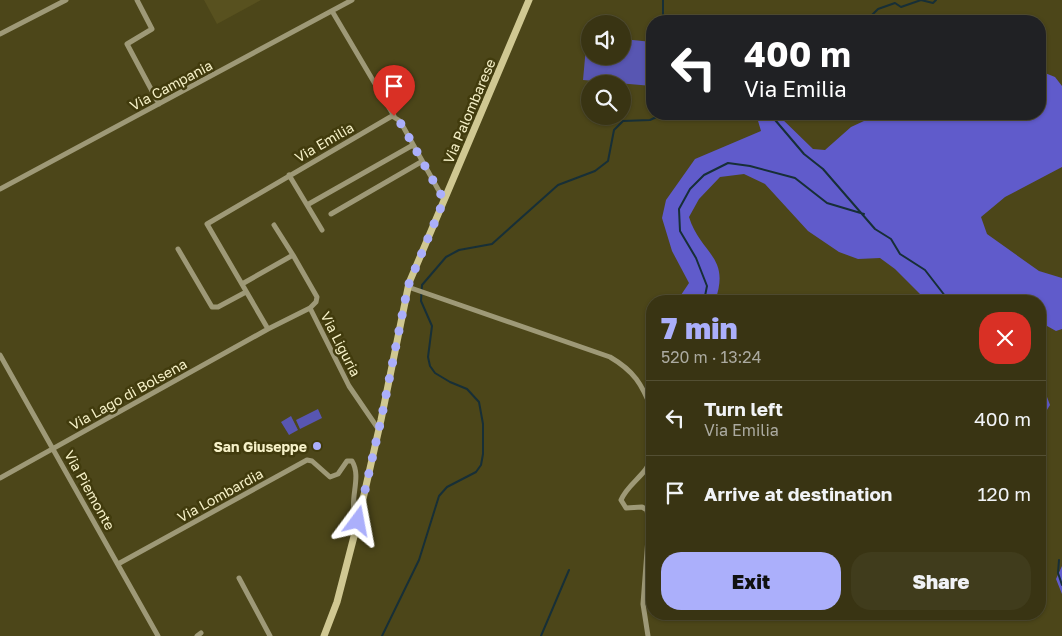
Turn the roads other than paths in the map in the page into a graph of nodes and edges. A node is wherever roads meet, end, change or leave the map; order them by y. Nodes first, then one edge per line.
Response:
1 (66, 0) edge
2 (137, 0) edge
3 (352, 0) edge
4 (529, 0) edge
5 (332, 11) junction
6 (0, 34) edge
7 (159, 104) junction
8 (394, 116) junction
9 (413, 145) junction
10 (421, 162) junction
11 (290, 175) junction
12 (0, 189) edge
13 (444, 200) junction
14 (307, 206) junction
15 (331, 214) dead end
16 (274, 224) dead end
17 (322, 230) dead end
18 (178, 250) dead end
19 (292, 255) junction
20 (242, 284) junction
21 (412, 288) junction
22 (246, 292) junction
23 (310, 308) junction
24 (268, 329) junction
25 (0, 355) edge
26 (646, 396) edge
27 (379, 430) junction
28 (54, 449) junction
29 (646, 470) edge
30 (0, 478) edge
31 (646, 509) edge
32 (358, 521) junction
33 (118, 564) junction
34 (646, 572) edge
35 (238, 578) dead end
36 (646, 620) edge
37 (646, 620) edge
38 (158, 636) edge
39 (270, 636) edge
40 (324, 636) edge
41 (648, 636) edge

1 - 6 street
2 - 7 street
3 - 5 street, Via Campania
4 - 13 main road, Via Palombarese
5 - 7 street, Via Campania
5 - 8 street
7 - 12 street, Via Campania
8 - 9 street
8 - 11 street, Via Emilia
9 - 10 street
9 - 14 street
10 - 13 street
10 - 15 street
11 - 14 street
11 - 20 street, Via Emilia
13 - 21 main road, Via Palombarese
14 - 17 street
16 - 19 street
18 - 22 street
19 - 20 street
19 - 23 street
20 - 22 street
21 - 26 street
21 - 27 main road, Via Palombarese
22 - 24 street
23 - 24 street, Via Liguria
23 - 27 street, Via Liguria
24 - 28 street, Via Lago di Bolsena
25 - 28 street, Via Piemonte
27 - 32 main road, Via Palombarese
28 - 30 street, Via Lago di Bolsena
28 - 33 street, Via Piemonte
29 - 31 street
32 - 33 street, Via Lombardia
32 - 40 main road, Via Palombarese
33 - 38 street, Via Piemonte
34 - 37 street
35 - 39 street
36 - 41 street

